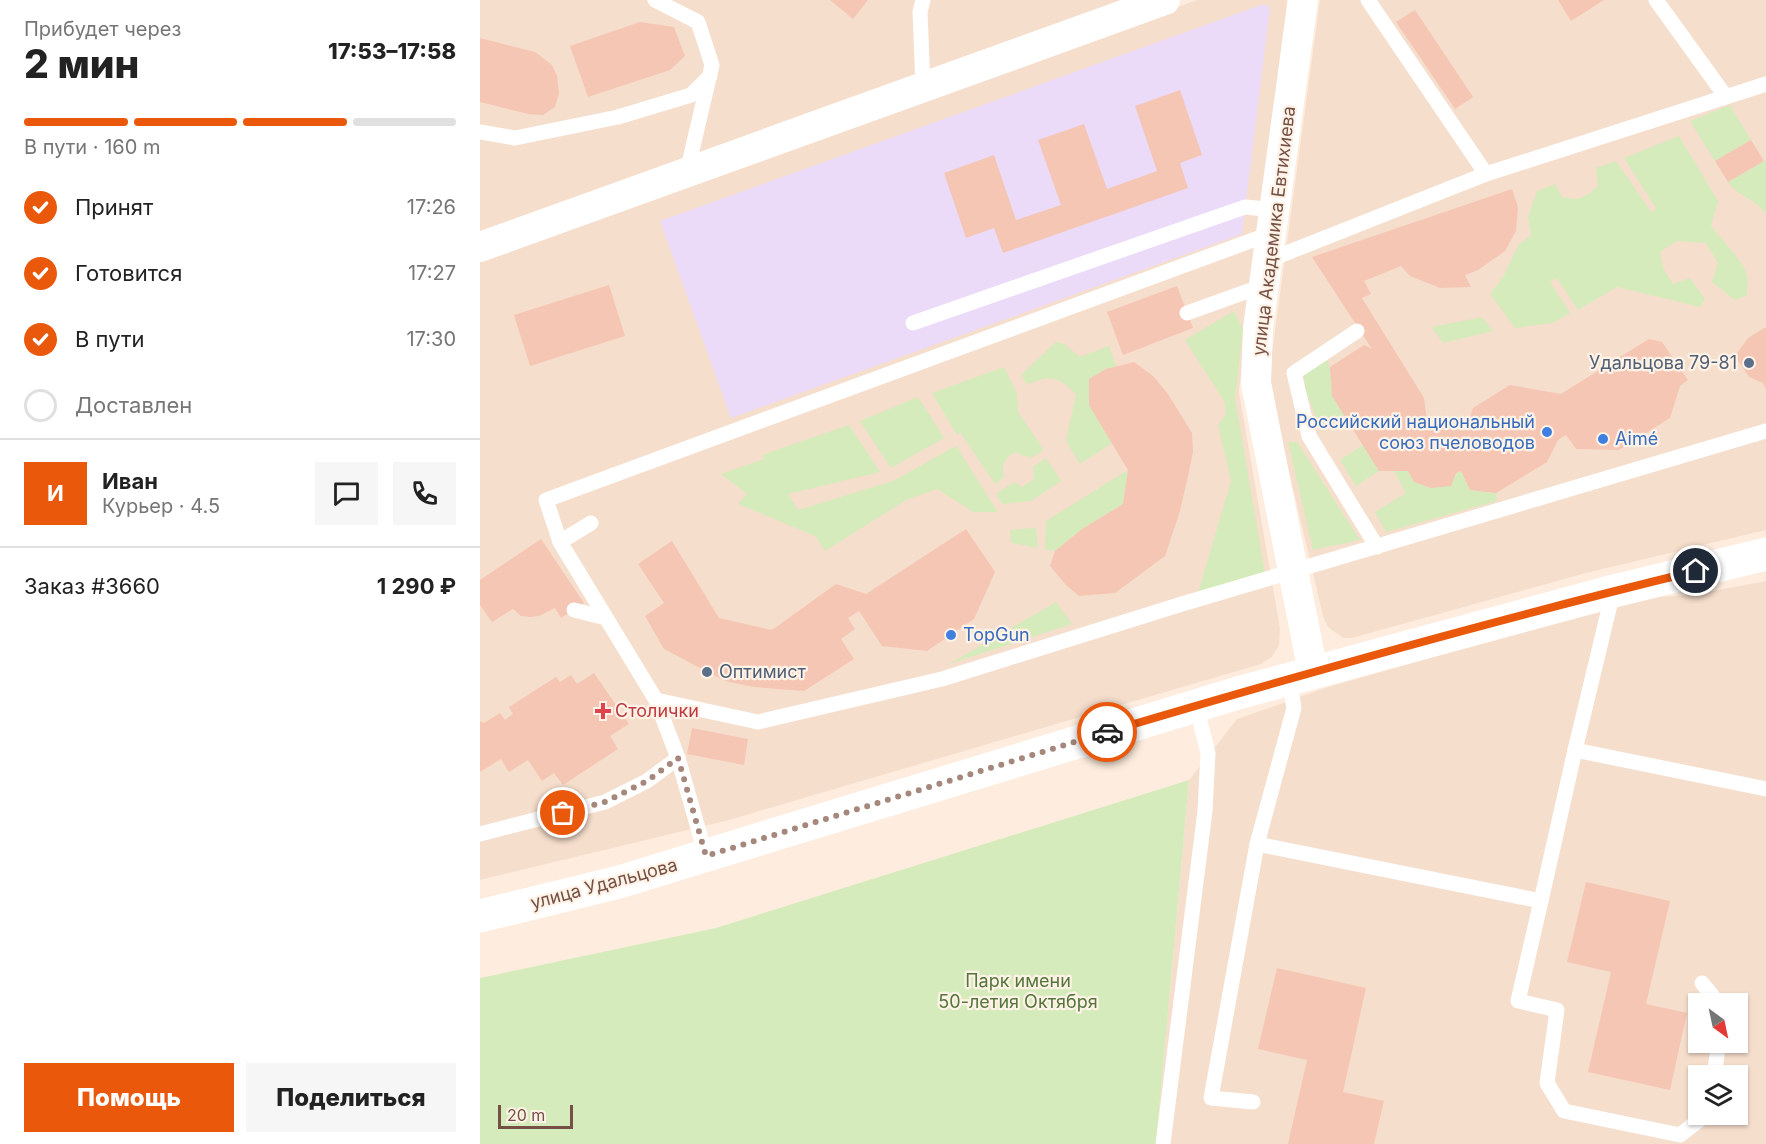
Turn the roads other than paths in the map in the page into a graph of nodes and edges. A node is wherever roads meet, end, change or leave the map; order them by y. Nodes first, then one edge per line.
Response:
1 (655, 0) edge
2 (923, 0) edge
3 (1165, 0) edge
4 (1304, 0) edge
5 (1368, 0) edge
6 (1656, 0) edge
7 (710, 76) junction
8 (1766, 84) edge
9 (923, 87) junction
10 (1726, 97) junction
11 (480, 132) edge
12 (687, 172) junction
13 (1486, 174) junction
14 (480, 247) edge
15 (1270, 247) junction
16 (1187, 313) dead end
17 (913, 323) dead end
18 (1357, 331) dead end
19 (1766, 431) edge
20 (591, 523) dead end
21 (560, 542) junction
22 (1377, 547) junction
23 (1766, 554) edge
24 (1292, 572) junction
25 (1614, 591) junction
26 (574, 610) dead end
27 (606, 618) junction
28 (1301, 676) junction
29 (656, 700) junction
30 (1196, 706) junction
31 (1575, 750) junction
32 (678, 758) junction
33 (1766, 789) edge
34 (480, 834) edge
35 (1257, 844) junction
36 (706, 856) junction
37 (1541, 901) junction
38 (480, 916) edge
39 (1702, 983) dead end
40 (1710, 993) edge
41 (1253, 1102) dead end
42 (1694, 1125) edge
43 (1163, 1144) edge

1 - 7 lane
2 - 9 lane
3 - 9 street
4 - 15 street, улица Академика Евтихиева
5 - 13 lane
6 - 10 lane
7 - 11 lane
7 - 12 lane
8 - 10 lane
9 - 12 street
10 - 13 lane
12 - 14 street
13 - 15 lane
15 - 16 lane
15 - 17 lane
15 - 21 lane
15 - 24 street, улица Академика Евтихиева
18 - 22 lane
19 - 22 lane
20 - 21 lane
21 - 27 lane
22 - 24 lane
23 - 25 street, улица Удальцова
24 - 28 street, улица Академика Евтихиева
24 - 29 lane
25 - 28 street, улица Удальцова
25 - 31 lane
26 - 27 lane
27 - 29 lane
28 - 30 street, улица Удальцова
28 - 35 lane
29 - 32 lane
30 - 36 street, улица Удальцова
30 - 43 lane
31 - 33 lane
31 - 37 lane
32 - 34 lane
32 - 36 lane
35 - 37 lane
35 - 41 lane
36 - 38 street, улица Удальцова
37 - 42 lane
39 - 40 lane

